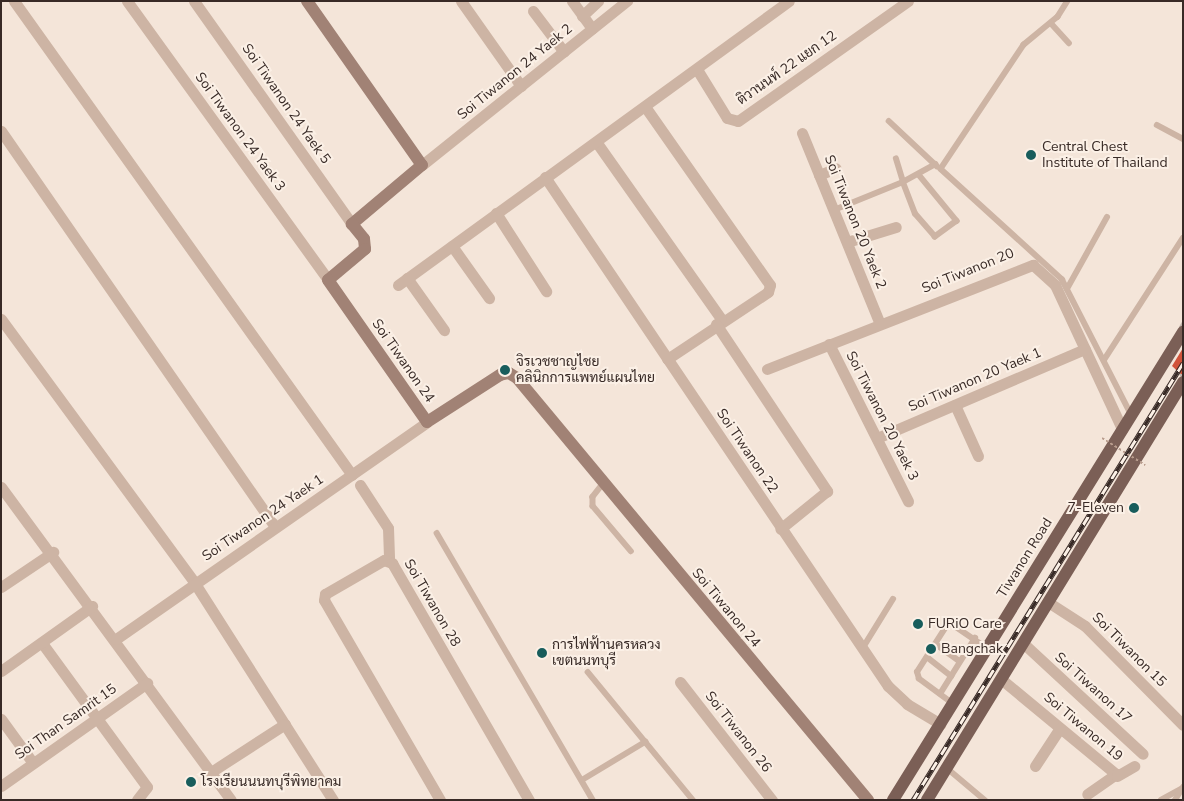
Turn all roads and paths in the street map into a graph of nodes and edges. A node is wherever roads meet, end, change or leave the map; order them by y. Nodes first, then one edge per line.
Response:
1 (14, 1) edge
2 (127, 1) edge
3 (194, 1) edge
4 (307, 1) edge
5 (462, 1) edge
6 (572, 1) edge
7 (598, 1) edge
8 (627, 1) edge
9 (789, 1) edge
10 (908, 1) edge
11 (1068, 1) edge
12 (533, 11) dead end
13 (582, 16) junction
14 (1051, 23) junction
15 (592, 29) junction
16 (1069, 43) dead end
17 (564, 52) junction
18 (698, 71) junction
19 (521, 86) junction
20 (646, 108) junction
21 (889, 121) dead end
22 (1157, 125) dead end
23 (1, 131) edge
24 (802, 133) dead end
25 (1183, 139) edge
26 (596, 143) junction
27 (896, 159) dead end
28 (935, 164) junction
29 (422, 165) junction
30 (836, 168) dead end
31 (941, 169) junction
32 (819, 175) junction
33 (920, 176) junction
34 (545, 177) junction
35 (903, 182) junction
36 (834, 210) junction
37 (496, 213) junction
38 (1107, 218) dead end
39 (352, 224) junction
40 (896, 228) dead end
41 (1183, 238) edge
42 (847, 242) junction
43 (452, 246) junction
44 (328, 280) junction
45 (1067, 289) junction
46 (546, 291) dead end
47 (488, 298) dead end
48 (1, 320) edge
49 (718, 322) junction
50 (880, 322) junction
51 (444, 330) dead end
52 (1183, 332) edge
53 (829, 344) junction
54 (1085, 349) junction
55 (667, 359) junction
56 (1104, 360) junction
57 (768, 369) dead end
58 (1183, 382) edge
59 (955, 405) junction
60 (1131, 415) junction
61 (428, 422) junction
62 (1122, 429) junction
63 (877, 438) junction
64 (1102, 438) dead end
65 (978, 456) dead end
66 (1145, 465) dead end
67 (352, 475) junction
68 (604, 483) junction
69 (360, 485) dead end
70 (1, 487) edge
71 (908, 501) dead end
72 (275, 527) junction
73 (780, 529) junction
74 (437, 533) dead end
75 (631, 551) dead end
76 (53, 552) junction
77 (389, 560) junction
78 (194, 582) junction
79 (1, 587) edge
80 (893, 599) dead end
81 (1048, 602) junction
82 (92, 606) junction
83 (975, 638) junction
84 (116, 639) junction
85 (42, 642) junction
86 (1023, 643) junction
87 (936, 644) junction
88 (864, 646) junction
89 (987, 648) junction
90 (927, 657) junction
91 (959, 661) junction
92 (1, 671) edge
93 (588, 672) dead end
94 (951, 676) junction
95 (1001, 679) junction
96 (147, 682) junction
97 (680, 682) dead end
98 (940, 694) junction
99 (953, 704) junction
100 (1, 718) edge
101 (97, 718) junction
102 (285, 724) junction
103 (940, 724) junction
104 (1183, 725) edge
105 (1060, 728) junction
106 (645, 742) junction
107 (1143, 754) dead end
108 (33, 763) junction
109 (1035, 766) dead end
110 (1134, 766) dead end
111 (947, 768) junction
112 (212, 772) junction
113 (1117, 776) junction
114 (582, 780) junction
115 (1, 786) edge
116 (1182, 788) edge
117 (1087, 794) dead end
118 (137, 800) edge
119 (232, 800) edge
120 (332, 800) edge
121 (440, 800) edge
122 (529, 800) edge
123 (594, 800) edge
124 (693, 800) edge
125 (772, 800) edge
126 (868, 800) edge
127 (893, 800) edge
128 (927, 800) edge
129 (985, 800) edge
130 (1161, 800) edge
131 (1175, 800) edge

1 - 67 street
2 - 44 street, Soi Tiwanon 24 Yaek 3
3 - 39 street, Soi Tiwanon 24 Yaek 5
4 - 29 street
5 - 19 street
6 - 13 street
7 - 13 street
8 - 15 street, Soi Tiwanon 24 Yaek 2
9 - 18 street
10 - 18 street, ติวานนท์ 22 แยก 12
11 - 14 lane
12 - 17 street
13 - 15 street
14 - 16 lane
14 - 31 lane
15 - 17 street, Soi Tiwanon 24 Yaek 2
17 - 19 street, Soi Tiwanon 24 Yaek 2
18 - 20 street
19 - 29 street, Soi Tiwanon 24 Yaek 2
20 - 26 street
20 - 49 street
21 - 28 lane
22 - 25 lane
23 - 72 street
24 - 32 street, Soi Tiwanon 20 Yaek 2
26 - 34 street
26 - 49 street
27 - 35 lane
28 - 31 lane
28 - 33 lane
29 - 39 street
30 - 32 street
31 - 45 lane
32 - 36 street, Soi Tiwanon 20 Yaek 2
33 - 35 lane
33 - 35 lane
34 - 37 street
34 - 55 street, Soi Tiwanon 22
35 - 36 lane
36 - 42 street, Soi Tiwanon 20 Yaek 2
37 - 43 street
37 - 46 street
38 - 45 lane
39 - 44 street
40 - 42 street
41 - 56 lane
42 - 50 street, Soi Tiwanon 20 Yaek 2
43 - 47 street
43 - 51 street
44 - 61 street, Soi Tiwanon 24
45 - 56 lane
48 - 78 street
49 - 55 street
49 - 73 street
50 - 53 street, Soi Tiwanon 20
50 - 54 street, Soi Tiwanon 20
52 - 60 main road, Tiwanon Road
53 - 57 street, Soi Tiwanon 20
53 - 63 street, Soi Tiwanon 20 Yaek 3
54 - 59 street, Soi Tiwanon 20 Yaek 1
54 - 62 street, Soi Tiwanon 20
55 - 73 street, Soi Tiwanon 22
56 - 60 lane
58 - 81 main road
59 - 63 street, Soi Tiwanon 20 Yaek 1
59 - 65 street
60 - 62 main road, Tiwanon Road
61 - 67 street, Soi Tiwanon 24 Yaek 1
61 - 68 street, Soi Tiwanon 24
62 - 89 main road, Tiwanon Road
63 - 71 street, Soi Tiwanon 20 Yaek 3
64 - 66 path, bridge
67 - 72 street, Soi Tiwanon 24 Yaek 1
68 - 75 lane
68 - 126 street, Soi Tiwanon 24
69 - 77 street
70 - 76 street
72 - 78 street, Soi Tiwanon 24 Yaek 1
73 - 88 street, Soi Tiwanon 22
74 - 114 lane
76 - 79 street
76 - 82 street
77 - 121 street, Soi Tiwanon 28
77 - 122 street, Soi Tiwanon 28
78 - 84 street, Soi Tiwanon 24 Yaek 1
78 - 102 street
80 - 88 lane
81 - 86 main road
81 - 104 street, Soi Tiwanon 15
82 - 84 street
82 - 85 street
83 - 87 lane
83 - 89 lane
83 - 91 lane
84 - 96 street
85 - 92 street
85 - 101 street
86 - 95 main road
86 - 107 street, Soi Tiwanon 17
87 - 90 lane
87 - 91 lane
88 - 103 street, Soi Tiwanon 22
89 - 99 main road, Tiwanon Road
90 - 94 lane
90 - 98 lane
91 - 94 lane
93 - 106 lane
94 - 98 lane
95 - 105 street, Soi Tiwanon 19
95 - 111 main road
96 - 101 street, Soi Than Samrit 15
96 - 112 street
97 - 125 street, Soi Tiwanon 26
98 - 99 lane
99 - 103 main road, Tiwanon Road
100 - 108 street
101 - 108 street, Soi Than Samrit 15
101 - 118 street
102 - 112 street
102 - 120 street
103 - 127 main road, Tiwanon Road
105 - 109 street
105 - 113 street, Soi Tiwanon 19
106 - 114 lane
106 - 124 lane
108 - 115 street, Soi Than Samrit 15
110 - 113 street
111 - 128 main road
111 - 129 lane
112 - 119 street
113 - 117 street, Soi Tiwanon 19
114 - 123 lane
116 - 130 lane
116 - 131 lane

